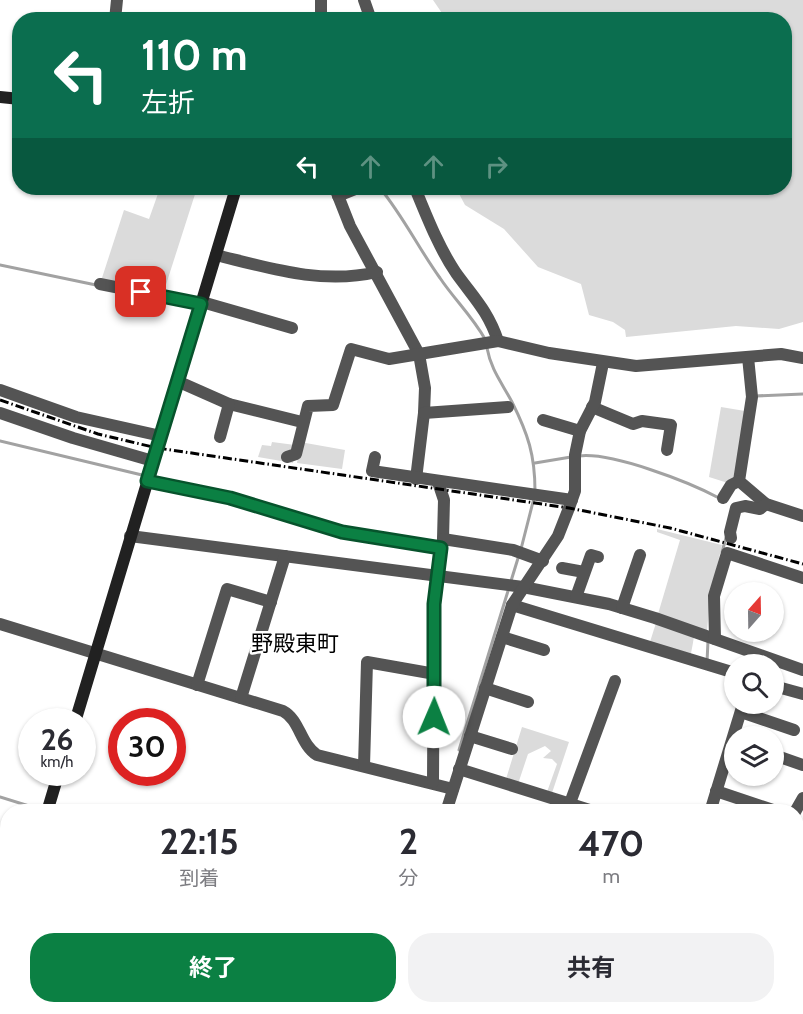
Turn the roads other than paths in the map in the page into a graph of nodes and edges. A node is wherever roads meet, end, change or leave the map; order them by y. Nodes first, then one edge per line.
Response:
1 (234, 195) edge
2 (337, 195) edge
3 (418, 195) edge
4 (216, 255) junction
5 (376, 272) junction
6 (100, 284) dead end
7 (201, 303) junction
8 (292, 327) dead end
9 (498, 341) junction
10 (419, 354) junction
11 (748, 357) junction
12 (803, 358) edge
13 (603, 363) junction
14 (177, 381) junction
15 (0, 390) edge
16 (229, 404) junction
17 (508, 407) dead end
18 (592, 407) junction
19 (0, 412) edge
20 (424, 413) junction
21 (543, 420) dead end
22 (302, 422) junction
23 (580, 431) junction
24 (161, 436) junction
25 (219, 437) dead end
26 (667, 450) dead end
27 (287, 457) dead end
28 (375, 457) dead end
29 (153, 461) junction
30 (416, 479) junction
31 (147, 481) junction
32 (739, 481) junction
33 (438, 482) junction
34 (723, 498) dead end
35 (572, 500) junction
36 (766, 504) junction
37 (803, 516) edge
38 (130, 536) junction
39 (731, 538) dead end
40 (442, 544) junction
41 (640, 555) dead end
42 (285, 556) junction
43 (598, 557) dead end
44 (543, 561) junction
45 (562, 568) dead end
46 (584, 573) junction
47 (436, 576) junction
48 (803, 578) edge
49 (524, 587) junction
50 (576, 597) junction
51 (271, 602) junction
52 (512, 605) junction
53 (622, 608) junction
54 (0, 624) edge
55 (502, 637) junction
56 (711, 637) junction
57 (544, 651) dead end
58 (96, 653) junction
59 (747, 654) edge
60 (784, 665) edge
61 (803, 670) edge
62 (724, 671) edge
63 (435, 674) junction
64 (615, 681) dead end
65 (197, 685) junction
66 (485, 688) junction
67 (784, 689) edge
68 (803, 694) edge
69 (241, 698) junction
70 (528, 702) dead end
71 (79, 708) edge
72 (740, 714) edge
73 (756, 714) edge
74 (794, 730) dead end
75 (470, 736) junction
76 (512, 749) dead end
77 (784, 758) edge
78 (803, 765) edge
79 (364, 766) junction
80 (459, 769) junction
81 (433, 782) junction
82 (55, 786) edge
83 (453, 789) junction
84 (716, 791) junction
85 (570, 803) junction
86 (49, 804) edge
87 (448, 804) edge
88 (573, 804) edge
89 (712, 804) edge
90 (755, 804) edge

1 - 4 street
2 - 5 street
3 - 9 street
4 - 5 street
4 - 7 street
5 - 10 street
6 - 7 street
7 - 8 street
7 - 14 street
9 - 10 street
9 - 13 street
10 - 20 street
10 - 22 street
11 - 12 street
11 - 13 street
11 - 32 street
13 - 18 street
14 - 16 street
14 - 24 street
15 - 24 street
16 - 22 street
16 - 25 street
17 - 20 street
18 - 23 street
18 - 26 street
19 - 29 street
20 - 30 street
21 - 23 street
22 - 27 street
23 - 35 street
24 - 29 street
28 - 30 street
29 - 31 street
30 - 33 street
31 - 38 street
31 - 40 street
32 - 34 street
32 - 36 street
33 - 35 street
33 - 40 street
35 - 44 street
36 - 37 street
36 - 39 street
38 - 42 street
38 - 58 street
40 - 44 street
40 - 47 street
41 - 53 street
42 - 47 street
42 - 51 street
43 - 46 street
44 - 49 street
45 - 46 street
46 - 50 street
47 - 49 street
47 - 63 street
48 - 56 street
49 - 50 street
49 - 52 street
50 - 53 street
51 - 65 street
51 - 69 street
52 - 55 street
52 - 62 street
53 - 56 street
54 - 58 street
55 - 57 street
55 - 66 street
56 - 59 street
58 - 65 street
58 - 71 street
60 - 61 street
63 - 79 street
63 - 81 street
64 - 85 street
65 - 69 street
66 - 70 street
66 - 75 street
67 - 68 street
69 - 79 street
72 - 84 street
73 - 74 street
75 - 76 street
75 - 80 street
77 - 78 street
79 - 81 street
80 - 83 street
80 - 85 street
81 - 83 street
82 - 86 street
83 - 87 street
84 - 89 street
84 - 90 street
85 - 88 street

